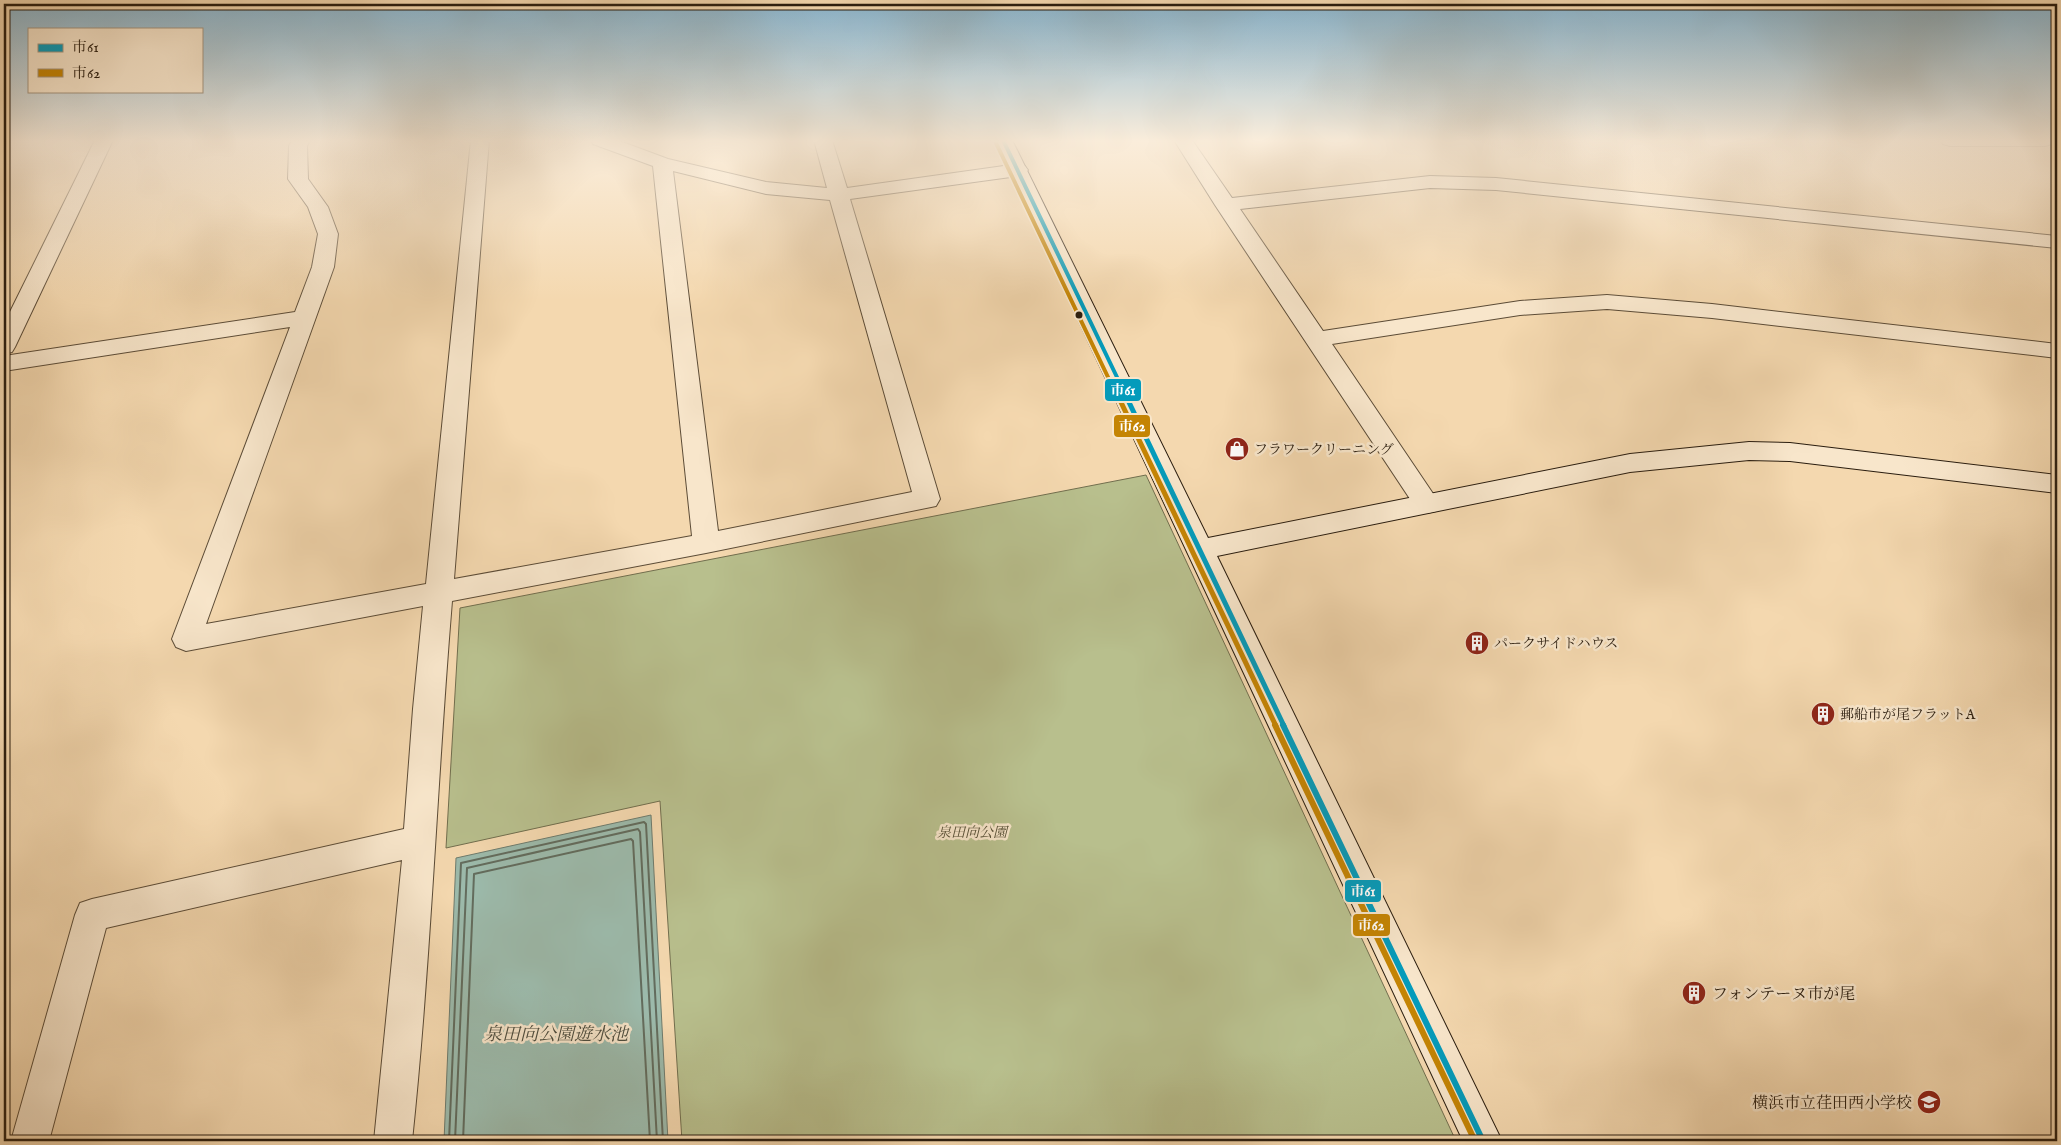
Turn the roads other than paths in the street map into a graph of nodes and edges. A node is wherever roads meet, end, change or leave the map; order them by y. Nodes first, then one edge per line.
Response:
1 (78, 193) edge
2 (308, 193) edge
3 (475, 193) edge
4 (666, 193) edge
5 (832, 193) edge
6 (843, 193) edge
7 (1029, 193) edge
8 (1218, 193) edge
9 (1323, 193) edge
10 (1587, 193) edge
11 (839, 194) junction
12 (1225, 204) junction
13 (2057, 242) edge
14 (304, 318) junction
15 (1318, 339) junction
16 (4, 347) edge
17 (2057, 351) edge
18 (4, 364) edge
19 (2057, 484) edge
20 (1427, 504) junction
21 (706, 543) junction
22 (1198, 550) junction
23 (439, 592) junction
24 (420, 841) junction
25 (30, 1141) edge
26 (393, 1141) edge
27 (1483, 1141) edge

1 - 16 street
2 - 14 street
3 - 23 street
4 - 21 street
5 - 11 street
6 - 11 street
7 - 22 street
8 - 12 street
9 - 12 street
10 - 13 street
11 - 21 street
12 - 15 street
14 - 18 street
14 - 23 street
15 - 17 street
15 - 20 street
19 - 20 street
20 - 22 street
21 - 23 street
22 - 27 street
23 - 24 street
24 - 25 street
24 - 26 street

